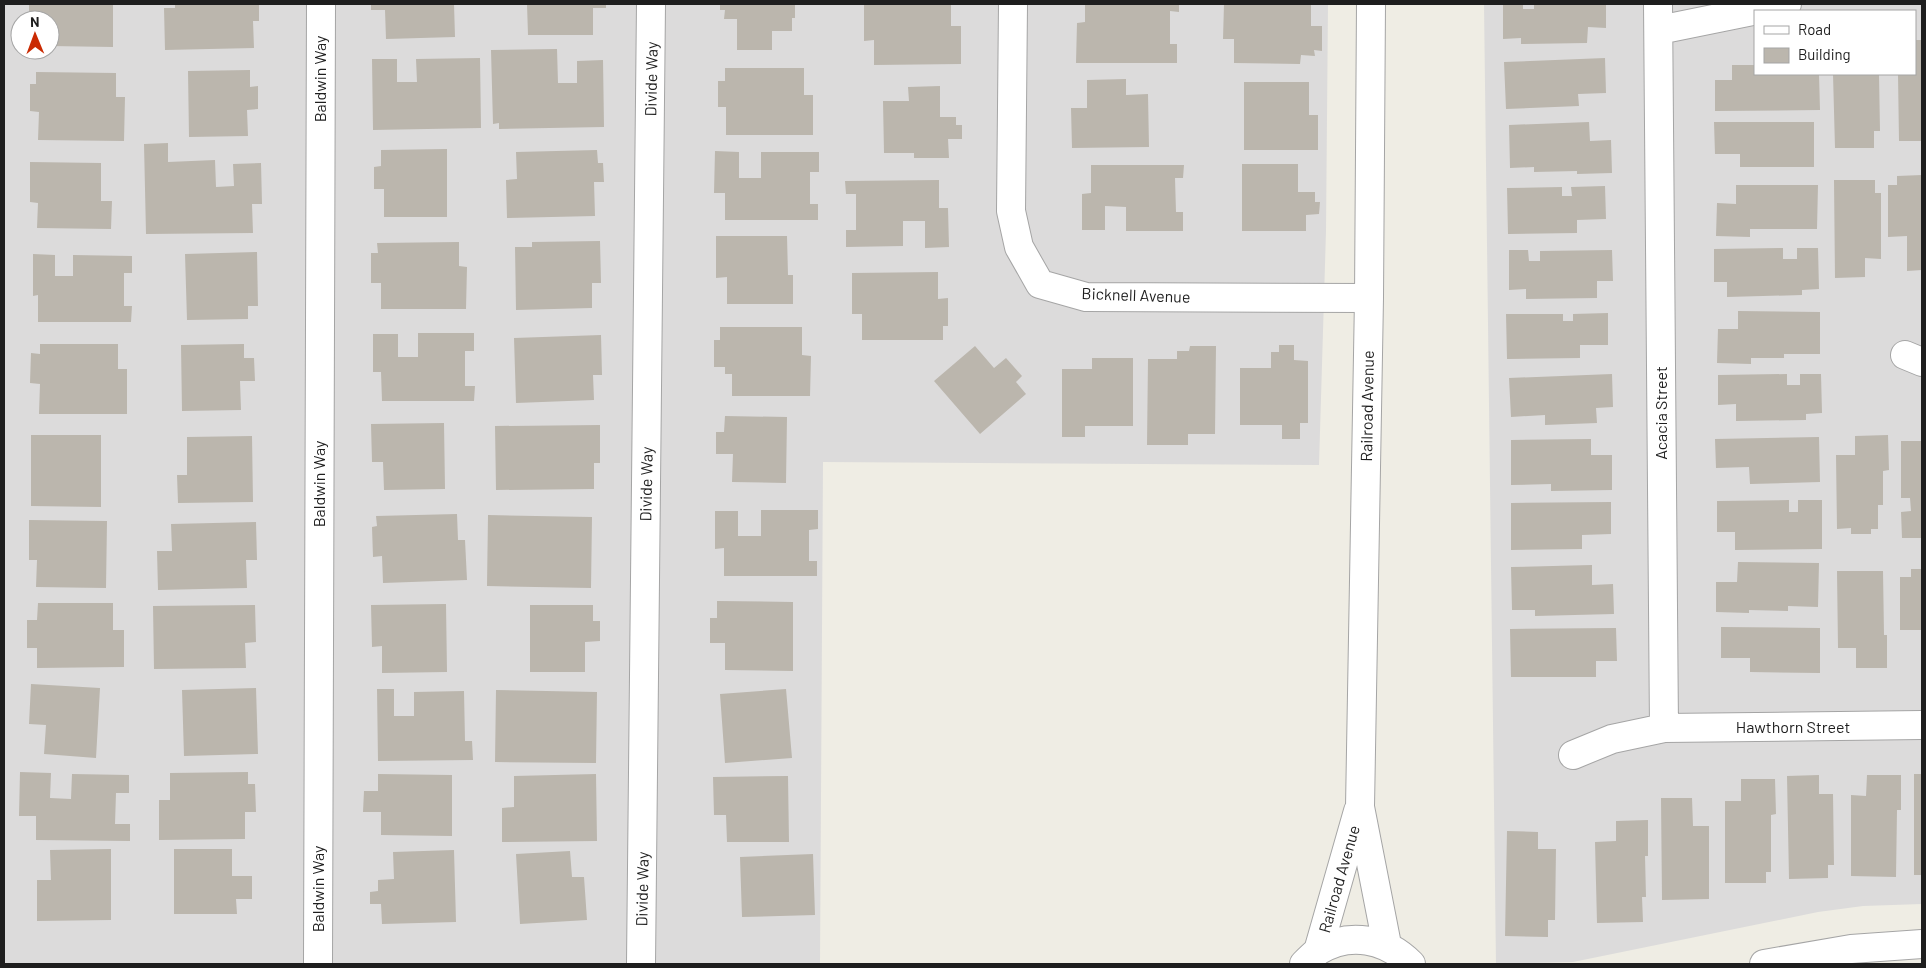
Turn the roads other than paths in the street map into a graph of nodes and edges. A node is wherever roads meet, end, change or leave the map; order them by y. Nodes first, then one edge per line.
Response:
1 (321, 4) edge
2 (651, 4) edge
3 (1013, 4) edge
4 (1371, 4) edge
5 (1658, 4) edge
6 (1787, 4) edge
7 (1757, 10) edge
8 (1754, 11) edge
9 (1659, 30) junction
10 (1369, 298) junction
11 (1922, 725) edge
12 (1664, 728) junction
13 (1573, 755) dead end
14 (1360, 807) junction
15 (1922, 944) edge
16 (1387, 945) junction
17 (1311, 958) edge
18 (318, 964) edge
19 (641, 964) edge
20 (1411, 964) edge
21 (1764, 964) edge

1 - 18 street, Baldwin Way
2 - 19 street, Divide Way
3 - 10 street, Bicknell Avenue
4 - 10 street, Railroad Avenue
5 - 9 street, Acacia Street
6 - 7 street
8 - 9 street
9 - 12 street, Acacia Street
10 - 14 street, Railroad Avenue
11 - 12 street, Hawthorn Street
12 - 13 street
14 - 16 street, Railroad Avenue
14 - 17 street, Railroad Avenue
15 - 21 street
16 - 17 street
16 - 20 street

